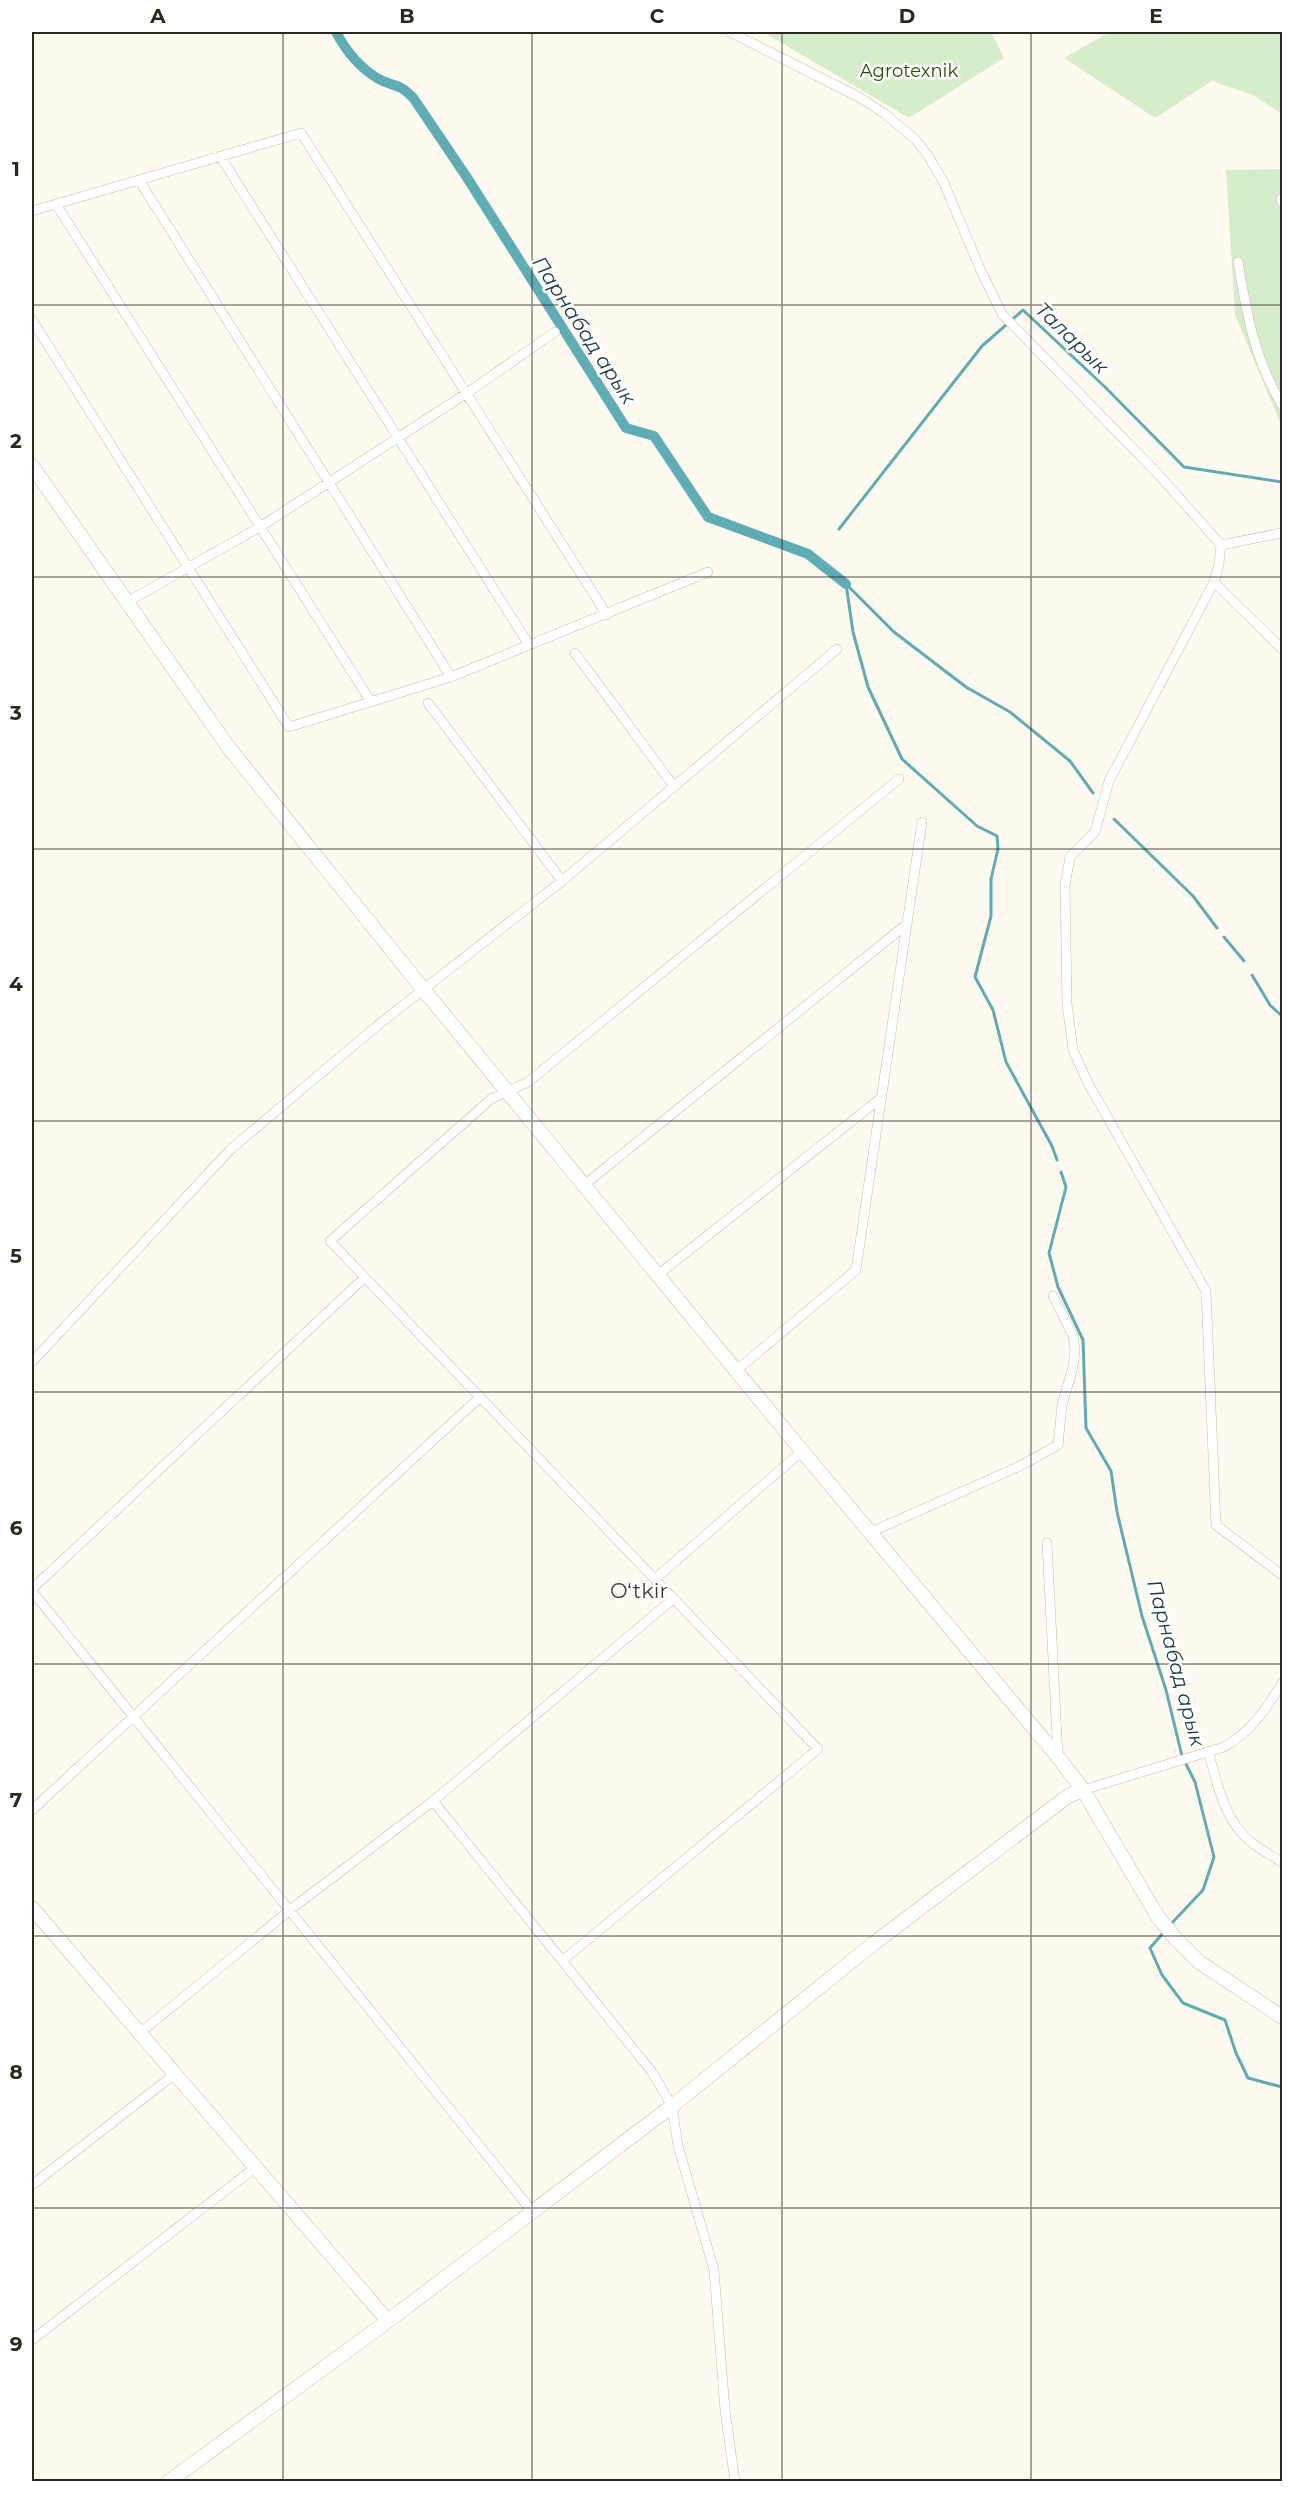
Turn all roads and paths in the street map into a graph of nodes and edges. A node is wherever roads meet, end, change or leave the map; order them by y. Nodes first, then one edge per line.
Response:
1 (730, 32) edge
2 (220, 156) junction
3 (139, 180) junction
4 (56, 204) junction
5 (32, 211) edge
6 (1238, 262) dead end
7 (32, 320) edge
8 (555, 332) dead end
9 (466, 393) junction
10 (1282, 405) edge
11 (397, 437) junction
12 (32, 466) edge
13 (329, 483) junction
14 (260, 527) junction
15 (1282, 533) edge
16 (1221, 545) junction
17 (189, 568) junction
18 (708, 572) dead end
19 (1214, 582) junction
20 (127, 602) junction
21 (608, 615) junction
22 (529, 645) junction
23 (837, 649) dead end
24 (1282, 649) edge
25 (575, 653) dead end
26 (451, 677) junction
27 (371, 702) junction
28 (428, 703) dead end
29 (899, 779) dead end
30 (674, 785) junction
31 (922, 822) dead end
32 (562, 881) junction
33 (907, 924) junction
34 (423, 989) junction
35 (508, 1092) junction
36 (881, 1098) junction
37 (584, 1185) junction
38 (659, 1274) junction
39 (364, 1278) junction
40 (1053, 1296) dead end
41 (32, 1362) edge
42 (737, 1370) junction
43 (479, 1398) junction
44 (802, 1451) junction
45 (871, 1532) junction
46 (1047, 1543) dead end
47 (1282, 1575) edge
48 (655, 1579) junction
49 (32, 1590) edge
50 (673, 1599) junction
51 (1282, 1683) edge
52 (133, 1716) junction
53 (1208, 1751) junction
54 (1059, 1757) junction
55 (1083, 1790) junction
56 (433, 1802) junction
57 (32, 1810) edge
58 (1282, 1862) edge
59 (32, 1908) edge
60 (290, 1910) junction
61 (562, 1961) junction
62 (1282, 2017) edge
63 (141, 2032) junction
64 (176, 2073) junction
65 (672, 2106) junction
66 (256, 2167) junction
67 (32, 2185) edge
68 (532, 2211) junction
69 (388, 2321) junction
70 (32, 2340) edge
71 (168, 2481) edge
72 (735, 2481) edge

1 - 16 street
2 - 3 street
2 - 9 street
2 - 11 street
3 - 4 street
3 - 13 street
4 - 5 street
4 - 14 street
6 - 10 street
7 - 17 street
8 - 9 street
9 - 11 street
9 - 21 street
11 - 13 street
11 - 22 street
12 - 20 street
13 - 14 street
13 - 26 street
14 - 17 street
14 - 27 street
15 - 16 street
16 - 19 street
17 - 20 street
17 - 27 street
18 - 21 street
19 - 24 street
19 - 47 street
20 - 34 street
21 - 22 street
22 - 26 street
23 - 30 street
25 - 30 street
26 - 27 street
28 - 32 street
29 - 35 street
30 - 32 street
31 - 33 street
32 - 34 street
33 - 36 street
33 - 37 street
34 - 35 street
34 - 41 street
35 - 37 street
35 - 39 street
36 - 38 street
36 - 42 street
37 - 38 street
38 - 42 street
39 - 43 street
39 - 49 street
40 - 45 street
42 - 44 street
43 - 48 street
43 - 52 street
44 - 45 street
44 - 48 street
45 - 54 street
46 - 54 street
48 - 50 street
49 - 52 street
50 - 56 street
50 - 61 street
51 - 53 street
52 - 57 street
52 - 60 street
53 - 55 street
53 - 58 street
54 - 55 street
55 - 62 street
55 - 65 street
56 - 60 street
56 - 61 street
59 - 63 street
60 - 63 street
60 - 68 street
61 - 65 street
63 - 64 street
64 - 66 street
64 - 67 street
65 - 68 street
65 - 72 street
66 - 69 street
66 - 70 street
68 - 69 street
69 - 71 street

